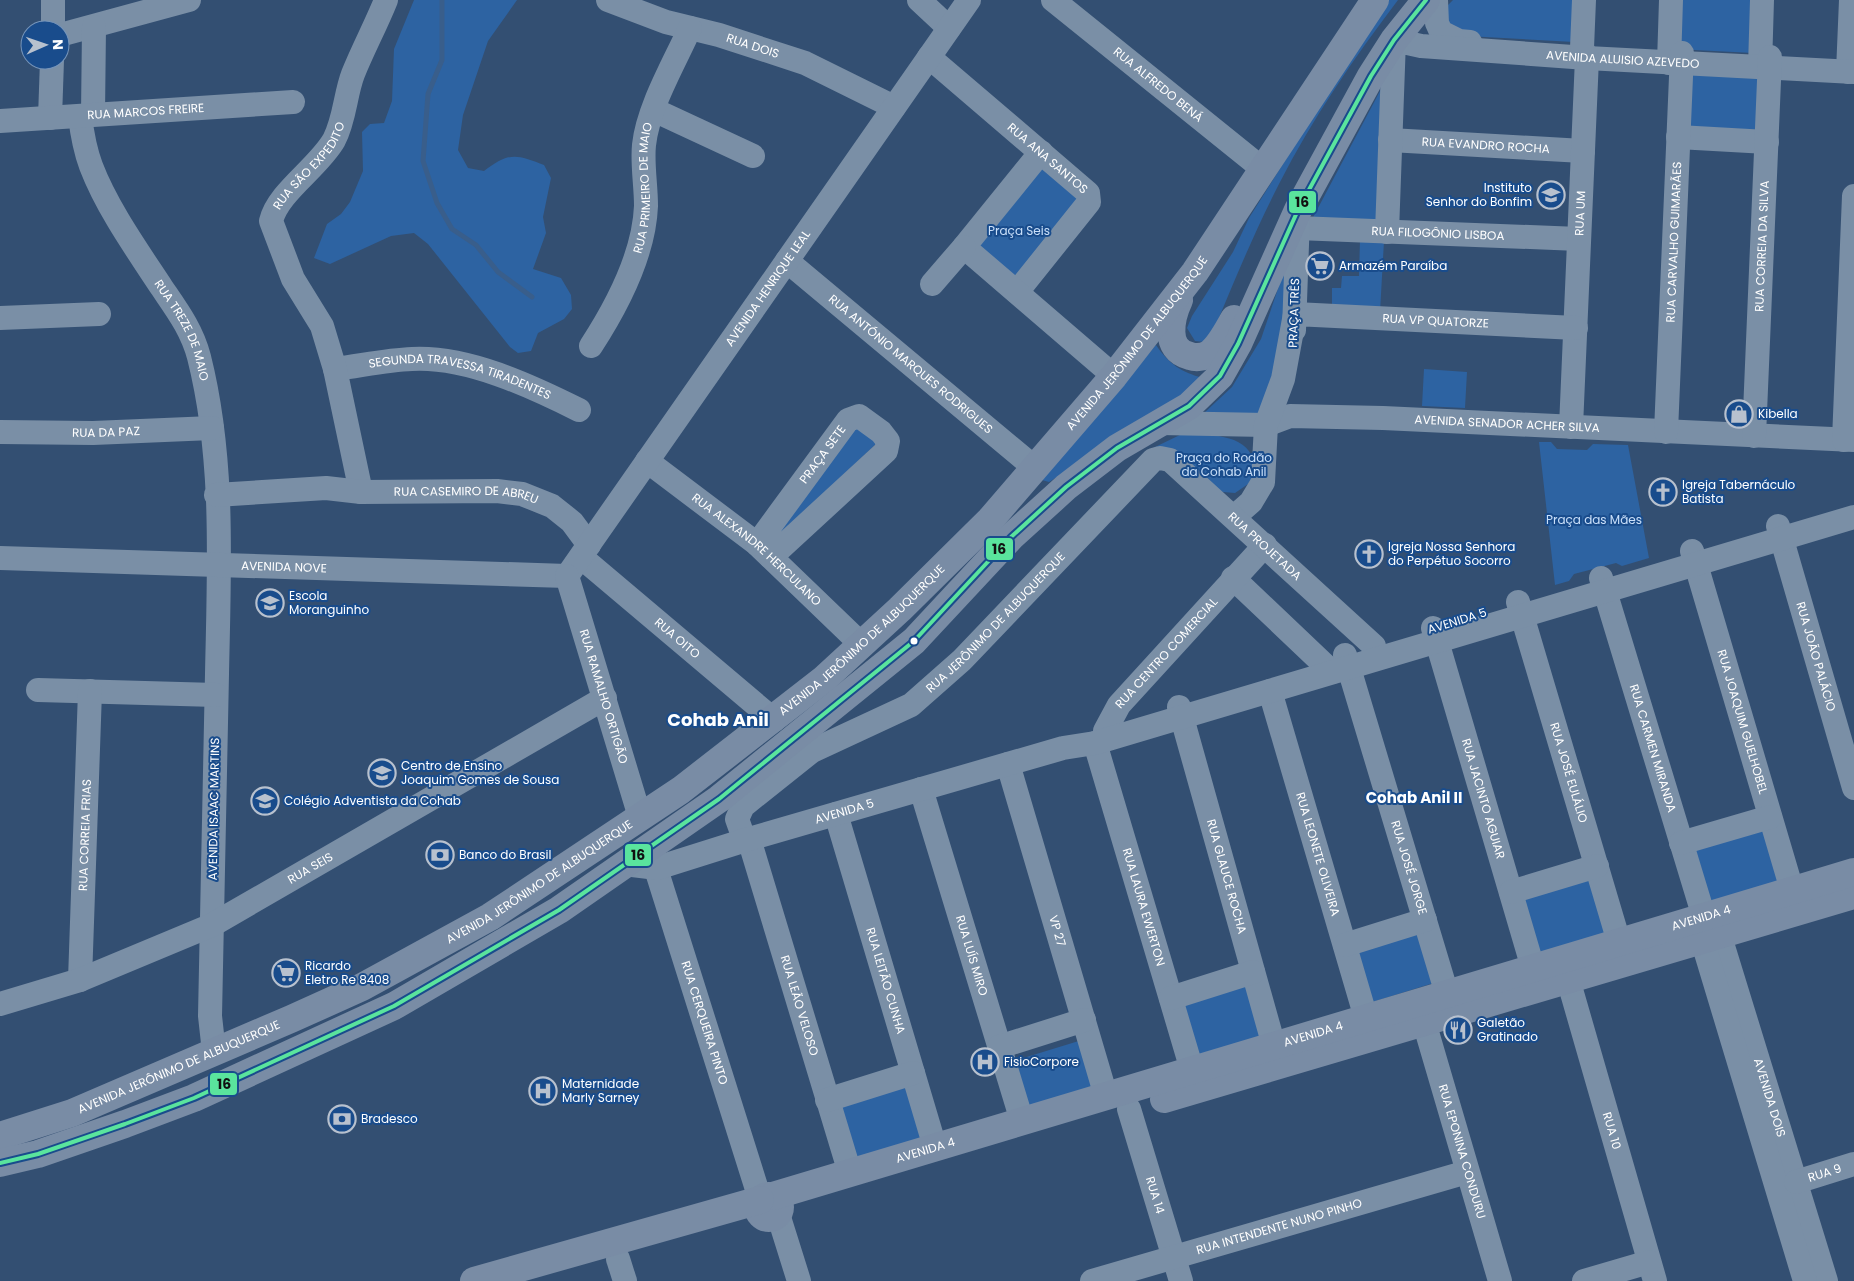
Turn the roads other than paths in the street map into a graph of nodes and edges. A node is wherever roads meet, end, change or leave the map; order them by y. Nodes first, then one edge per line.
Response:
1 (53, 0) edge
2 (189, 0) edge
3 (386, 0) edge
4 (608, 0) edge
5 (969, 0) edge
6 (1053, 0) edge
7 (1426, 0) edge
8 (1436, 0) edge
9 (1584, 0) edge
10 (1671, 0) edge
11 (1762, 0) edge
12 (1851, 0) edge
13 (1372, 2) edge
14 (935, 14) edge
15 (53, 20) edge
16 (94, 26) junction
17 (690, 28) junction
18 (70, 32) edge
19 (1394, 40) junction
20 (1584, 53) junction
21 (929, 57) junction
22 (1675, 58) junction
23 (1765, 62) junction
24 (1851, 66) edge
25 (52, 70) edge
26 (293, 102) dead end
27 (894, 107) junction
28 (654, 110) junction
29 (86, 115) junction
30 (50, 118) junction
31 (0, 121) edge
32 (1678, 137) junction
33 (1390, 140) junction
34 (1767, 142) junction
35 (1583, 151) junction
36 (1041, 152) junction
37 (753, 156) dead end
38 (1264, 170) junction
39 (1854, 196) edge
40 (1297, 219) junction
41 (1387, 232) junction
42 (1579, 239) junction
43 (964, 247) junction
44 (787, 260) junction
45 (1195, 272) junction
46 (932, 284) dead end
47 (1017, 292) junction
48 (99, 314) dead end
49 (1295, 314) junction
50 (0, 318) edge
51 (1576, 328) junction
52 (591, 346) dead end
53 (335, 369) junction
54 (1114, 376) junction
55 (579, 410) dead end
56 (1290, 416) junction
57 (1160, 423) junction
58 (1266, 425) junction
59 (1571, 427) junction
60 (212, 428) junction
61 (0, 432) edge
62 (1666, 432) junction
63 (1754, 436) junction
64 (1849, 440) edge
65 (1153, 460) joint
66 (648, 461) junction
67 (1036, 468) junction
68 (361, 492) junction
69 (216, 495) junction
70 (1854, 503) edge
71 (1234, 517) junction
72 (1854, 517) edge
73 (1780, 532) junction
74 (1265, 545) junction
75 (764, 550) junction
76 (0, 558) edge
77 (1694, 558) junction
78 (579, 559) junction
79 (219, 565) junction
80 (1233, 578) junction
81 (1603, 584) junction
82 (1520, 609) junction
83 (1435, 634) junction
84 (861, 644) junction
85 (1374, 646) junction
86 (1337, 664) junction
87 (38, 690) dead end
88 (1270, 691) junction
89 (90, 692) junction
90 (216, 695) junction
91 (604, 698) junction
92 (1180, 712) junction
93 (774, 720) junction
94 (1100, 737) junction
95 (806, 743) junction
96 (1008, 764) junction
97 (1854, 788) edge
98 (921, 789) junction
99 (836, 814) junction
100 (640, 817) junction
101 (1770, 817) junction
102 (749, 839) junction
103 (1681, 843) junction
104 (653, 857) junction
105 (1597, 866) junction
106 (1854, 872) edge
107 (1792, 890) junction
108 (1511, 892) junction
109 (1854, 894) edge
110 (1425, 920) junction
111 (212, 925) junction
112 (1707, 925) junction
113 (1619, 942) junction
114 (1345, 945) junction
115 (1534, 968) junction
116 (1254, 972) junction
117 (1568, 979) junction
118 (80, 980) junction
119 (1497, 990) junction
120 (1447, 994) junction
121 (1171, 998) junction
122 (0, 1004) edge
123 (1366, 1018) junction
124 (1084, 1020) junction
125 (1424, 1022) junction
126 (1328, 1040) junction
127 (1274, 1046) junction
128 (999, 1047) junction
129 (214, 1052) junction
130 (1192, 1070) junction
131 (913, 1072) junction
132 (1159, 1090) junction
133 (827, 1100) junction
134 (1118, 1103) junction
135 (1022, 1121) junction
136 (0, 1136) edge
137 (980, 1144) junction
138 (935, 1147) junction
139 (0, 1163) edge
140 (1854, 1164) edge
141 (1468, 1172) junction
142 (850, 1173) junction
143 (1796, 1182) junction
144 (769, 1208) junction
145 (1174, 1258) junction
146 (622, 1270) edge
147 (1652, 1271) edge
148 (474, 1281) edge
149 (539, 1281) edge
150 (784, 1281) edge
151 (799, 1281) edge
152 (1092, 1281) edge
153 (1180, 1281) edge
154 (1500, 1281) edge
155 (1584, 1281) edge
156 (1805, 1281) edge
157 (1826, 1281) edge

1 - 15 street
2 - 16 street
3 - 53 street, RUA SÃO EXPEDITO
4 - 17 street, RUA DOIS
5 - 14 street, AVENIDA HENRIQUE LEAL
6 - 38 street, RUA ALFREDO BENÁ
7 - 19 main road
8 - 20 street, AVENIDA ALUISIO AZEVEDO
9 - 20 street, RUA UM
10 - 22 street, RUA CARVALHO GUIMARÃES
11 - 23 street, RUA CORREIA DA SILVA
12 - 24 street
13 - 38 main road, AVENIDA JERÔNIMO DE ALBUQUERQUE
14 - 21 street, AVENIDA HENRIQUE LEAL
16 - 18 street
16 - 29 street, RUA TREZE DE MAIO
17 - 27 street, RUA DOIS
17 - 28 street, RUA PRIMEIRO DE MAIO
19 - 20 street, AVENIDA ALUISIO AZEVEDO
19 - 33 street
19 - 40 main road
20 - 22 street, AVENIDA ALUISIO AZEVEDO
20 - 35 street, RUA UM
21 - 27 street, AVENIDA HENRIQUE LEAL
21 - 36 street, RUA ANA SANTOS
22 - 23 street, AVENIDA ALUISIO AZEVEDO
22 - 32 street, RUA CARVALHO GUIMARÃES
23 - 24 street, AVENIDA ALUISIO AZEVEDO
23 - 34 street, RUA CORREIA DA SILVA
25 - 30 street
26 - 29 street, RUA MARCOS FREIRE
27 - 44 street, AVENIDA HENRIQUE LEAL
28 - 37 street
28 - 52 street, RUA PRIMEIRO DE MAIO
29 - 30 street, RUA MARCOS FREIRE
29 - 60 street, RUA TREZE DE MAIO
30 - 31 street, RUA MARCOS FREIRE
32 - 34 street
32 - 62 street, RUA CARVALHO GUIMARÃES
33 - 35 street, RUA EVANDRO ROCHA
33 - 41 street
34 - 63 street, RUA CORREIA DA SILVA
35 - 42 street, RUA UM
36 - 43 street
36 - 47 street, RUA ANA SANTOS
38 - 45 main road, AVENIDA JERÔNIMO DE ALBUQUERQUE
39 - 64 street
40 - 41 street, RUA FILOGÔNIO LISBOA
40 - 45 main road
40 - 49 street, PRAÇA TRÊS
40 - 57 main road
41 - 42 street, RUA FILOGÔNIO LISBOA
42 - 51 street, RUA UM
43 - 46 street
43 - 47 street
44 - 66 street, AVENIDA HENRIQUE LEAL
44 - 67 street, RUA ANTÓNIO MARQUES RODRIGUES
45 - 54 main road, AVENIDA JERÔNIMO DE ALBUQUERQUE
47 - 54 street
48 - 50 street
49 - 51 street, RUA VP QUATORZE
49 - 56 street, PRAÇA TRÊS
49 - 58 street
51 - 59 street, RUA UM
53 - 55 street, SEGUNDA TRAVESSA TIRADENTES
53 - 68 street, RUA SÃO EXPEDITO
54 - 67 main road, AVENIDA JERÔNIMO DE ALBUQUERQUE
56 - 58 street, AVENIDA SENADOR ACHER SILVA
56 - 59 street, AVENIDA SENADOR ACHER SILVA
57 - 58 street, AVENIDA SENADOR ACHER SILVA
57 - 95 main road
58 - 71 street
59 - 62 street, AVENIDA SENADOR ACHER SILVA
60 - 61 street, RUA DA PAZ
60 - 69 street, RUA TREZE DE MAIO
62 - 63 street, AVENIDA SENADOR ACHER SILVA
63 - 64 street, AVENIDA SENADOR ACHER SILVA
65 - 71 street, RUA PROJETADA
65 - 95 street, RUA JERÔNIMO DE ALBUQUERQUE
66 - 75 street, RUA ALEXANDRE HERCULANO
66 - 78 street, AVENIDA HENRIQUE LEAL
67 - 84 main road, AVENIDA JERÔNIMO DE ALBUQUERQUE
68 - 69 street, RUA CASEMIRO DE ABREU
68 - 78 street, RUA CASEMIRO DE ABREU
69 - 79 street, RUA TREZE DE MAIO
70 - 73 street, AVENIDA 5
71 - 74 street, RUA PROJETADA
72 - 73 street, AVENIDA 5
73 - 77 street, AVENIDA 5
73 - 97 street, RUA JOÃO PALÁCIO
74 - 80 street, RUA CENTRO COMERCIAL
74 - 85 street, RUA PROJETADA
75 - 75 street, PRAÇA SETE
75 - 84 street, RUA ALEXANDRE HERCULANO
76 - 79 street, AVENIDA NOVE
77 - 81 street, AVENIDA 5
77 - 101 street, RUA JOAQUIM GUELHOBEL
78 - 79 street, AVENIDA NOVE
78 - 91 street, RUA RAMALHO ORTIGÃO
78 - 93 street, RUA OITO
79 - 90 street, AVENIDA ISAAC MARTINS
80 - 86 street
80 - 94 street, RUA CENTRO COMERCIAL
81 - 82 street, AVENIDA 5
81 - 103 street, RUA CARMEN MIRANDA
82 - 83 street, AVENIDA 5
82 - 105 street, RUA JOSÉ EULÁLIO
83 - 85 street, AVENIDA 5
83 - 86 street, AVENIDA 5
83 - 108 street, RUA JACINTO AGUIAR
84 - 93 main road, AVENIDA JERÔNIMO DE ALBUQUERQUE
85 - 86 street, AVENIDA 5
86 - 88 street, AVENIDA 5
86 - 92 street, AVENIDA 5
86 - 110 street, RUA JOSÉ JORGE
87 - 89 street
88 - 92 street, AVENIDA 5
88 - 114 street, RUA LEONETE OLIVEIRA
89 - 90 street
89 - 118 street, RUA CORREIA FRIAS
90 - 111 street, AVENIDA ISAAC MARTINS
91 - 100 street, RUA RAMALHO ORTIGÃO
91 - 111 street, RUA SEIS
92 - 94 street, AVENIDA 5
92 - 116 street, RUA GLAUCE ROCHA
93 - 100 main road, AVENIDA JERÔNIMO DE ALBUQUERQUE
94 - 96 street, AVENIDA 5
94 - 121 street, RUA LAURA EWERTON
95 - 102 street, RUA JERÔNIMO DE ALBUQUERQUE
95 - 104 main road
96 - 98 street, AVENIDA 5
96 - 124 street, VP 27
98 - 99 street, AVENIDA 5
98 - 128 street, RUA LUÍS MIRO
99 - 102 street, AVENIDA 5
99 - 131 street, RUA LEITÃO CUNHA
100 - 129 main road, AVENIDA JERÔNIMO DE ALBUQUERQUE
101 - 103 street
101 - 107 street, RUA JOAQUIM GUELHOBEL
102 - 104 street, AVENIDA 5
102 - 133 street, RUA LEÃO VELOSO
103 - 112 street, RUA CARMEN MIRANDA
104 - 139 main road
104 - 144 street, RUA CERQUEIRA PINTO
105 - 108 street
105 - 113 street, RUA JOSÉ EULÁLIO
106 - 107 main road, AVENIDA 4
107 - 112 main road, AVENIDA 4
108 - 115 street, RUA JACINTO AGUIAR
109 - 112 main road, AVENIDA 4
110 - 114 street
110 - 120 street, RUA JOSÉ JORGE
111 - 118 street, RUA SEIS
111 - 129 street, AVENIDA ISAAC MARTINS
112 - 113 main road, AVENIDA 4
112 - 117 main road, AVENIDA 4
112 - 143 street, AVENIDA DOIS
112 - 156 street, AVENIDA DOIS
113 - 115 main road, AVENIDA 4
114 - 123 street, RUA LEONETE OLIVEIRA
115 - 119 main road, AVENIDA 4
116 - 121 street
116 - 127 street, RUA GLAUCE ROCHA
117 - 119 main road, AVENIDA 4
117 - 147 street, RUA 10
118 - 122 street, RUA SEIS
119 - 120 main road, AVENIDA 4
119 - 125 main road, AVENIDA 4
120 - 123 main road, AVENIDA 4
121 - 130 street, RUA LAURA EWERTON
123 - 126 main road, AVENIDA 4
124 - 128 street
124 - 134 street, VP 27
125 - 126 main road, AVENIDA 4
125 - 141 street, RUA EPONINA CONDURU
126 - 127 main road, AVENIDA 4
126 - 132 main road, AVENIDA 4
127 - 130 main road, AVENIDA 4
128 - 135 street, RUA LUÍS MIRO
129 - 136 main road, AVENIDA JERÔNIMO DE ALBUQUERQUE
130 - 132 main road, AVENIDA 4
131 - 133 street
131 - 138 street, RUA LEITÃO CUNHA
132 - 134 main road, AVENIDA 4
133 - 142 street, RUA LEÃO VELOSO
134 - 135 main road, AVENIDA 4
134 - 137 main road, AVENIDA 4
134 - 145 street, RUA 14
135 - 137 main road, AVENIDA 4
137 - 138 main road, AVENIDA 4
137 - 144 main road, AVENIDA 4
138 - 142 main road, AVENIDA 4
140 - 143 street, RUA 9
141 - 145 street, RUA INTENDENTE NUNO PINHO
141 - 154 street, RUA EPONINA CONDURU
142 - 144 main road, AVENIDA 4
143 - 157 street, AVENIDA DOIS
144 - 146 main road, AVENIDA 4
144 - 148 main road, AVENIDA 4
144 - 150 street
144 - 151 street
145 - 152 street, RUA INTENDENTE NUNO PINHO
145 - 153 street, RUA 14
146 - 149 main road, AVENIDA 4
147 - 155 street

